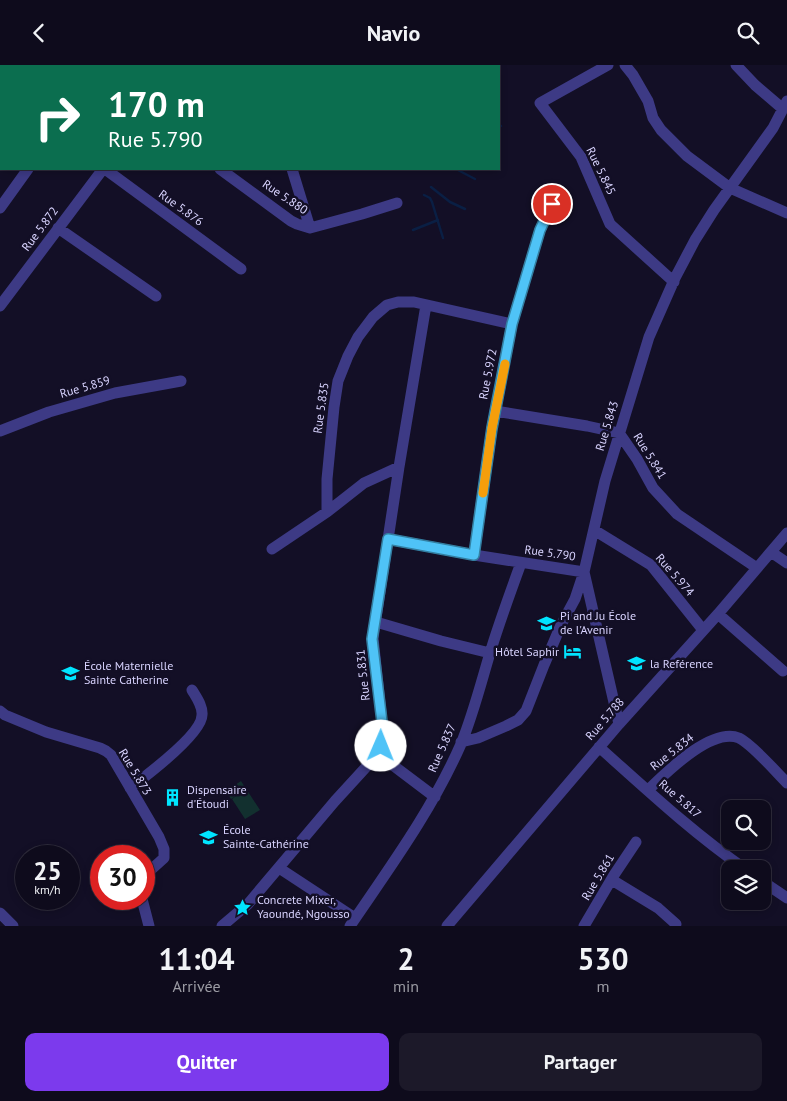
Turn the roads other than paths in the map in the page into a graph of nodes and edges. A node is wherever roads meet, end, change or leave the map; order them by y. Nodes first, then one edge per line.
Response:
1 (608, 65) edge
2 (625, 65) edge
3 (736, 65) edge
4 (785, 105) edge
5 (27, 170) edge
6 (103, 170) edge
7 (105, 170) edge
8 (221, 170) edge
9 (292, 170) edge
10 (730, 188) junction
11 (397, 203) dead end
12 (552, 204) dead end
13 (0, 208) edge
14 (787, 213) edge
15 (58, 228) junction
16 (310, 228) junction
17 (241, 269) dead end
18 (674, 282) junction
19 (156, 295) dead end
20 (426, 305) junction
21 (0, 307) edge
22 (512, 324) junction
23 (181, 381) dead end
24 (495, 411) junction
25 (0, 431) edge
26 (619, 433) junction
27 (399, 467) junction
28 (327, 512) junction
29 (594, 529) junction
30 (787, 533) edge
31 (388, 539) junction
32 (272, 549) dead end
33 (771, 552) junction
34 (474, 555) junction
35 (521, 563) junction
36 (787, 563) edge
37 (757, 569) junction
38 (584, 572) junction
39 (718, 614) junction
40 (376, 623) junction
41 (703, 630) junction
42 (490, 653) junction
43 (786, 670) edge
44 (192, 690) dead end
45 (0, 711) edge
46 (619, 724) junction
47 (461, 743) junction
48 (599, 747) junction
49 (378, 754) junction
50 (787, 783) edge
51 (130, 788) junction
52 (648, 790) junction
53 (434, 797) junction
54 (636, 842) dead end
55 (732, 860) edge
56 (155, 866) edge
57 (278, 868) junction
58 (612, 879) junction
59 (771, 886) edge
60 (786, 895) edge
61 (145, 910) edge
62 (0, 913) edge
63 (353, 922) edge
64 (676, 925) edge
65 (13, 926) edge
66 (149, 926) edge
67 (222, 926) edge
68 (447, 926) edge
69 (584, 926) edge

1 - 18 street, Rue 5.845
2 - 10 street
3 - 4 street
4 - 10 street, Rue 5.843
5 - 13 street
6 - 15 street, Rue 5.872
7 - 17 street, Rue 5.876
8 - 16 street, Rue 5.880
9 - 16 street, Rue 5.880
10 - 14 street
10 - 18 street, Rue 5.843
11 - 16 street
12 - 22 street, Rue 5.972
15 - 19 street
15 - 21 street, Rue 5.872
18 - 26 street, Rue 5.843
20 - 22 street, Rue 5.835
20 - 27 street, Rue 5.831
20 - 28 street, Rue 5.835
22 - 24 street, Rue 5.972
23 - 25 street, Rue 5.859
24 - 26 street, Rue 5.841
24 - 34 street, Rue 5.972
26 - 29 street, Rue 5.843
26 - 37 street, Rue 5.841
27 - 28 street
27 - 31 street, Rue 5.831
28 - 32 street
29 - 38 street, Rue 5.843
29 - 41 street, Rue 5.974
30 - 33 street, Rue 5.788
31 - 34 street, Rue 5.790
31 - 40 street, Rue 5.831
33 - 36 street
33 - 37 street, Rue 5.788
34 - 35 street, Rue 5.790
35 - 38 street, Rue 5.790
35 - 42 street, Rue 5.837
37 - 39 street, Rue 5.788
38 - 46 street, Rue 5.790
38 - 47 street, Rue 5.843
39 - 41 street, Rue 5.788
39 - 43 street
40 - 42 street
40 - 49 street, Rue 5.831
41 - 46 street, Rue 5.788
42 - 47 street, Rue 5.837
44 - 51 street
45 - 51 street, Rue 5.873
46 - 48 street, Rue 5.788
47 - 53 street, Rue 5.837
48 - 52 street, Rue 5.817
48 - 68 street, Rue 5.788
49 - 53 street
49 - 57 street
50 - 52 street, Rue 5.834
51 - 56 street, Rue 5.873
52 - 55 street, Rue 5.817
53 - 63 street, Rue 5.837
54 - 58 street, Rue 5.861
57 - 63 street
57 - 67 street
58 - 64 street
58 - 69 street, Rue 5.861
59 - 60 street
61 - 66 street
62 - 65 street

